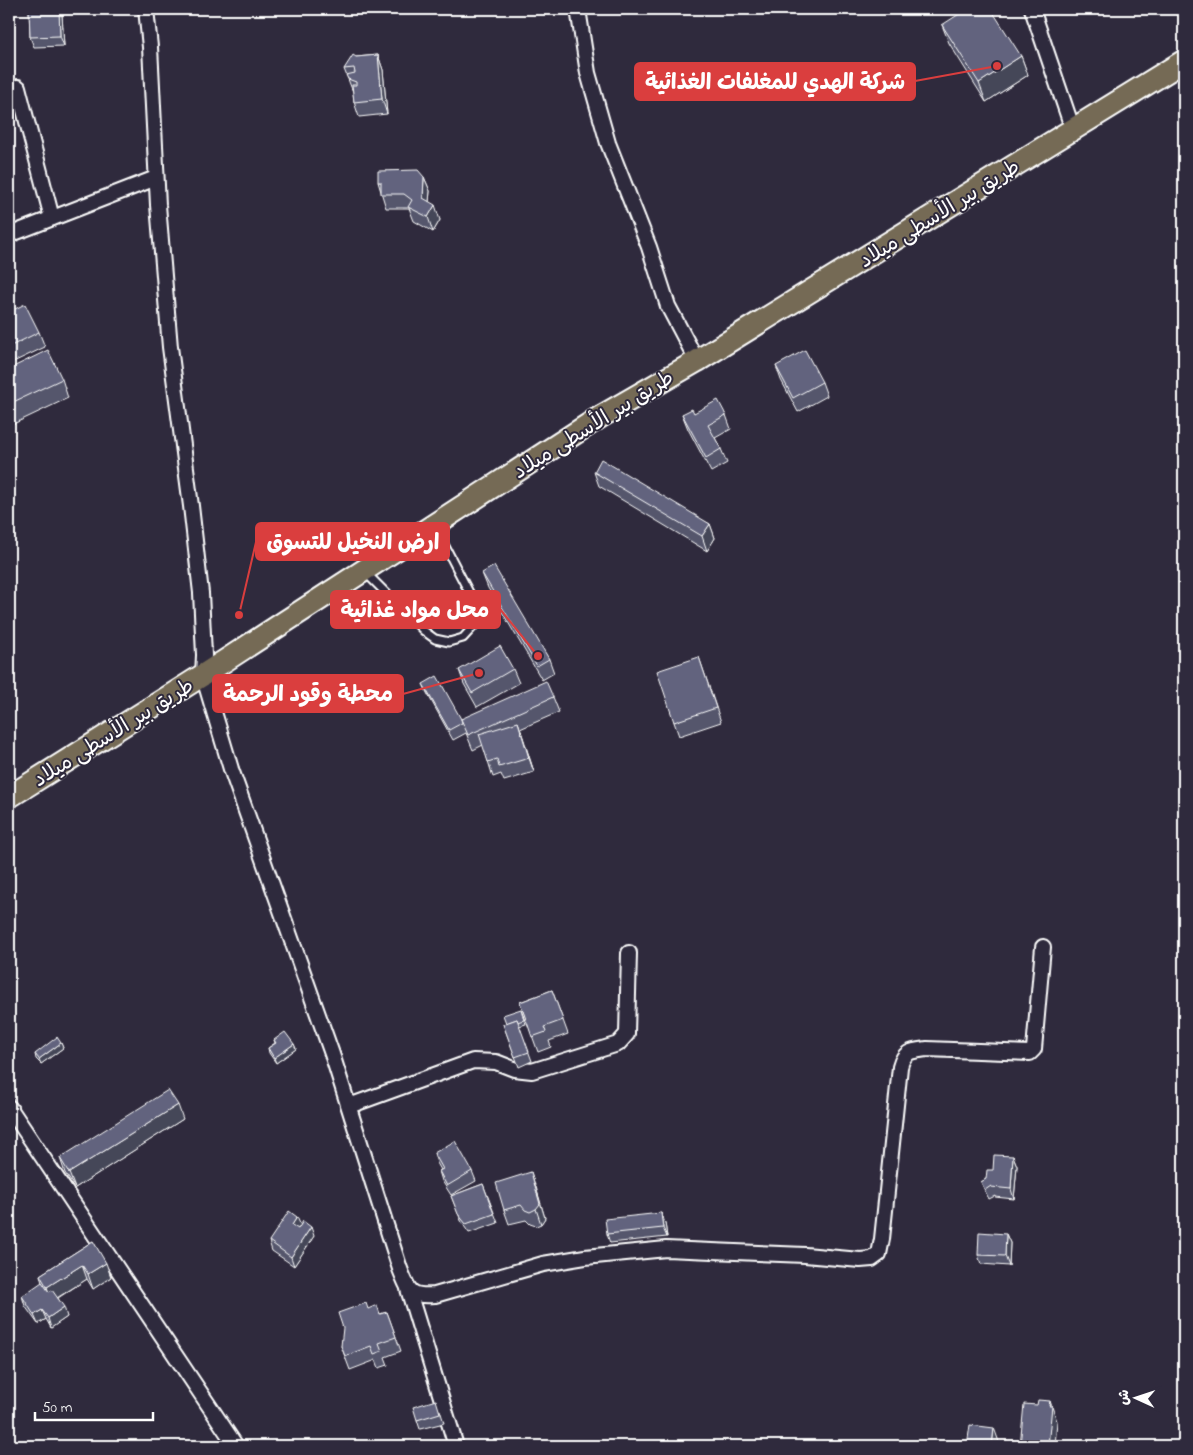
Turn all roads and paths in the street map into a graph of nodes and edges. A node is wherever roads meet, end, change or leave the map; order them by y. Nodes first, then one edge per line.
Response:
1 (146, 9) edge
2 (578, 9) edge
3 (1032, 9) edge
4 (1184, 61) edge
5 (18, 87) dead end
6 (1073, 130) junction
7 (156, 178) junction
8 (52, 218) junction
9 (9, 235) edge
10 (697, 361) junction
11 (434, 525) junction
12 (364, 570) junction
13 (203, 675) junction
14 (9, 797) edge
15 (1043, 947) dead end
16 (629, 953) dead end
17 (349, 1106) junction
18 (9, 1107) edge
19 (408, 1289) junction
20 (236, 1446) edge
21 (456, 1446) edge

1 - 7 street
2 - 10 street
3 - 6 street
4 - 6 main road, طريق بير الأسطى ميلاد
5 - 8 street
6 - 10 main road, طريق بير الأسطى ميلاد
7 - 8 street
7 - 13 street
8 - 9 street
10 - 11 main road, طريق بير الأسطى ميلاد
11 - 12 main road, طريق بير الأسطى ميلاد
11 - 12 lane
12 - 13 main road, طريق بير الأسطى ميلاد
13 - 14 main road, طريق بير الأسطى ميلاد
13 - 17 street
15 - 19 street
16 - 17 street
17 - 19 street
18 - 20 street
19 - 21 street

